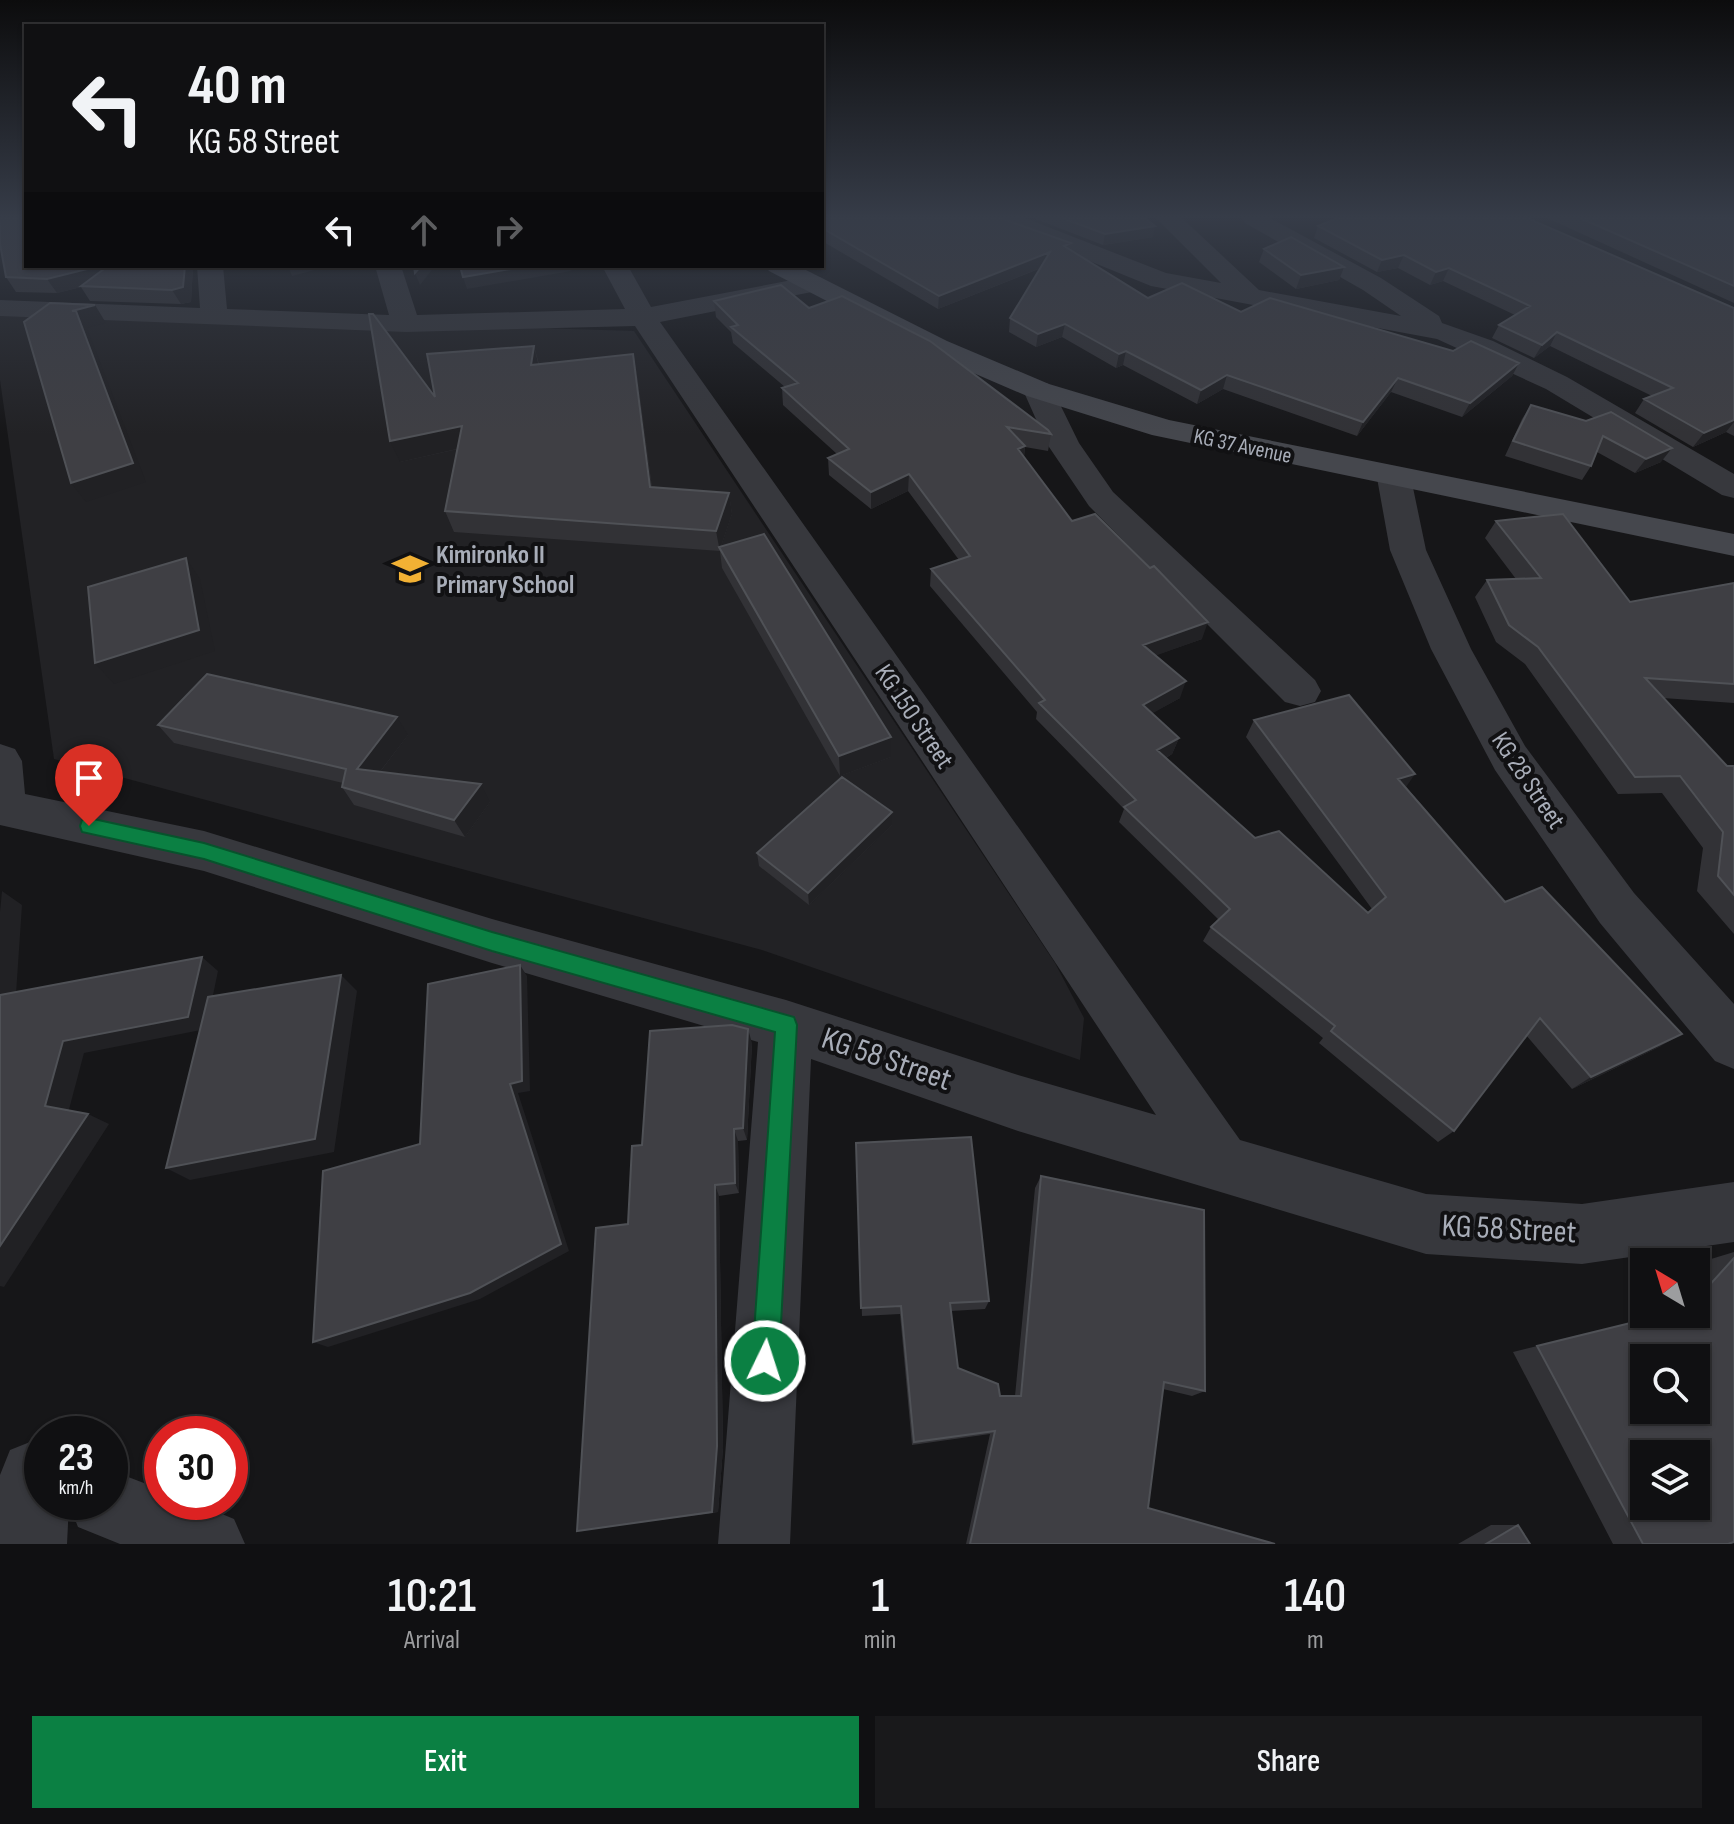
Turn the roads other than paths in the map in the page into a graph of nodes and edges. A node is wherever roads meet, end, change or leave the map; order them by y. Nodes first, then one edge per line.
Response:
1 (212, 290) edge
2 (395, 290) edge
3 (628, 290) edge
4 (782, 290) edge
5 (825, 290) edge
6 (1209, 290) edge
7 (1244, 290) edge
8 (1381, 290) edge
9 (1253, 299) junction
10 (0, 308) edge
11 (214, 317) junction
12 (643, 317) junction
13 (406, 324) junction
14 (1444, 332) junction
15 (1038, 390) junction
16 (1394, 478) junction
17 (1734, 488) edge
18 (1734, 545) edge
19 (1300, 691) dead end
20 (1, 792) edge
21 (786, 1025) junction
22 (1734, 1043) edge
23 (1221, 1162) junction
24 (1734, 1212) edge
25 (128, 1512) edge
26 (29, 1520) edge
27 (31, 1544) edge
28 (209, 1544) edge
29 (754, 1544) edge

1 - 11 street
2 - 13 street
3 - 12 street, KG 150 Street
4 - 12 street
5 - 15 street, KG 37 Avenue
6 - 9 street
7 - 9 street
8 - 14 street
9 - 14 street
10 - 11 street
11 - 13 street
12 - 13 street
12 - 23 street, KG 150 Street
14 - 17 street
15 - 16 street, KG 37 Avenue
15 - 19 street
16 - 18 street, KG 37 Avenue
16 - 22 street, KG 28 Street
20 - 21 street, KG 58 Street
21 - 23 street, KG 58 Street
21 - 29 street
23 - 24 street, KG 58 Street
25 - 28 street
26 - 27 street

